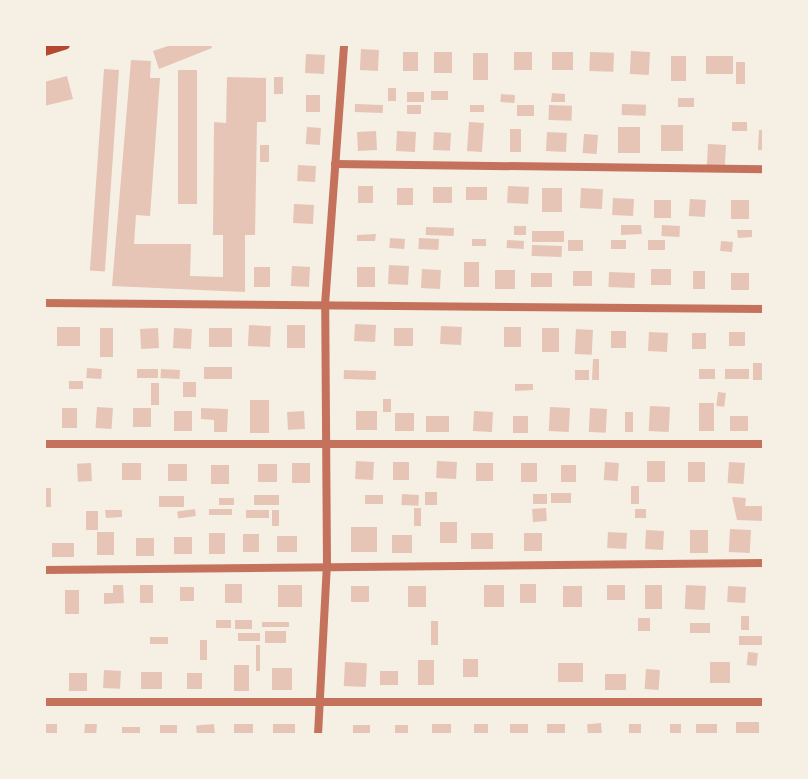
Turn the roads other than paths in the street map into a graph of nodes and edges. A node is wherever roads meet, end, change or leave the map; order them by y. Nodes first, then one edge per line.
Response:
1 (64, 44) edge
2 (344, 44) edge
3 (44, 50) edge
4 (335, 164) junction
5 (764, 169) edge
6 (44, 303) edge
7 (325, 305) junction
8 (764, 309) edge
9 (327, 443) junction
10 (44, 444) edge
11 (764, 444) edge
12 (764, 563) edge
13 (327, 565) junction
14 (44, 570) edge
15 (44, 702) edge
16 (764, 702) edge
17 (322, 703) junction
18 (318, 735) edge

1 - 3 main road
2 - 4 street
4 - 5 street
4 - 7 street
6 - 7 street
7 - 8 street
7 - 9 street
9 - 10 street
9 - 11 street
9 - 13 street
12 - 13 street
13 - 14 street
13 - 17 street
15 - 17 street
16 - 17 street
17 - 18 street

